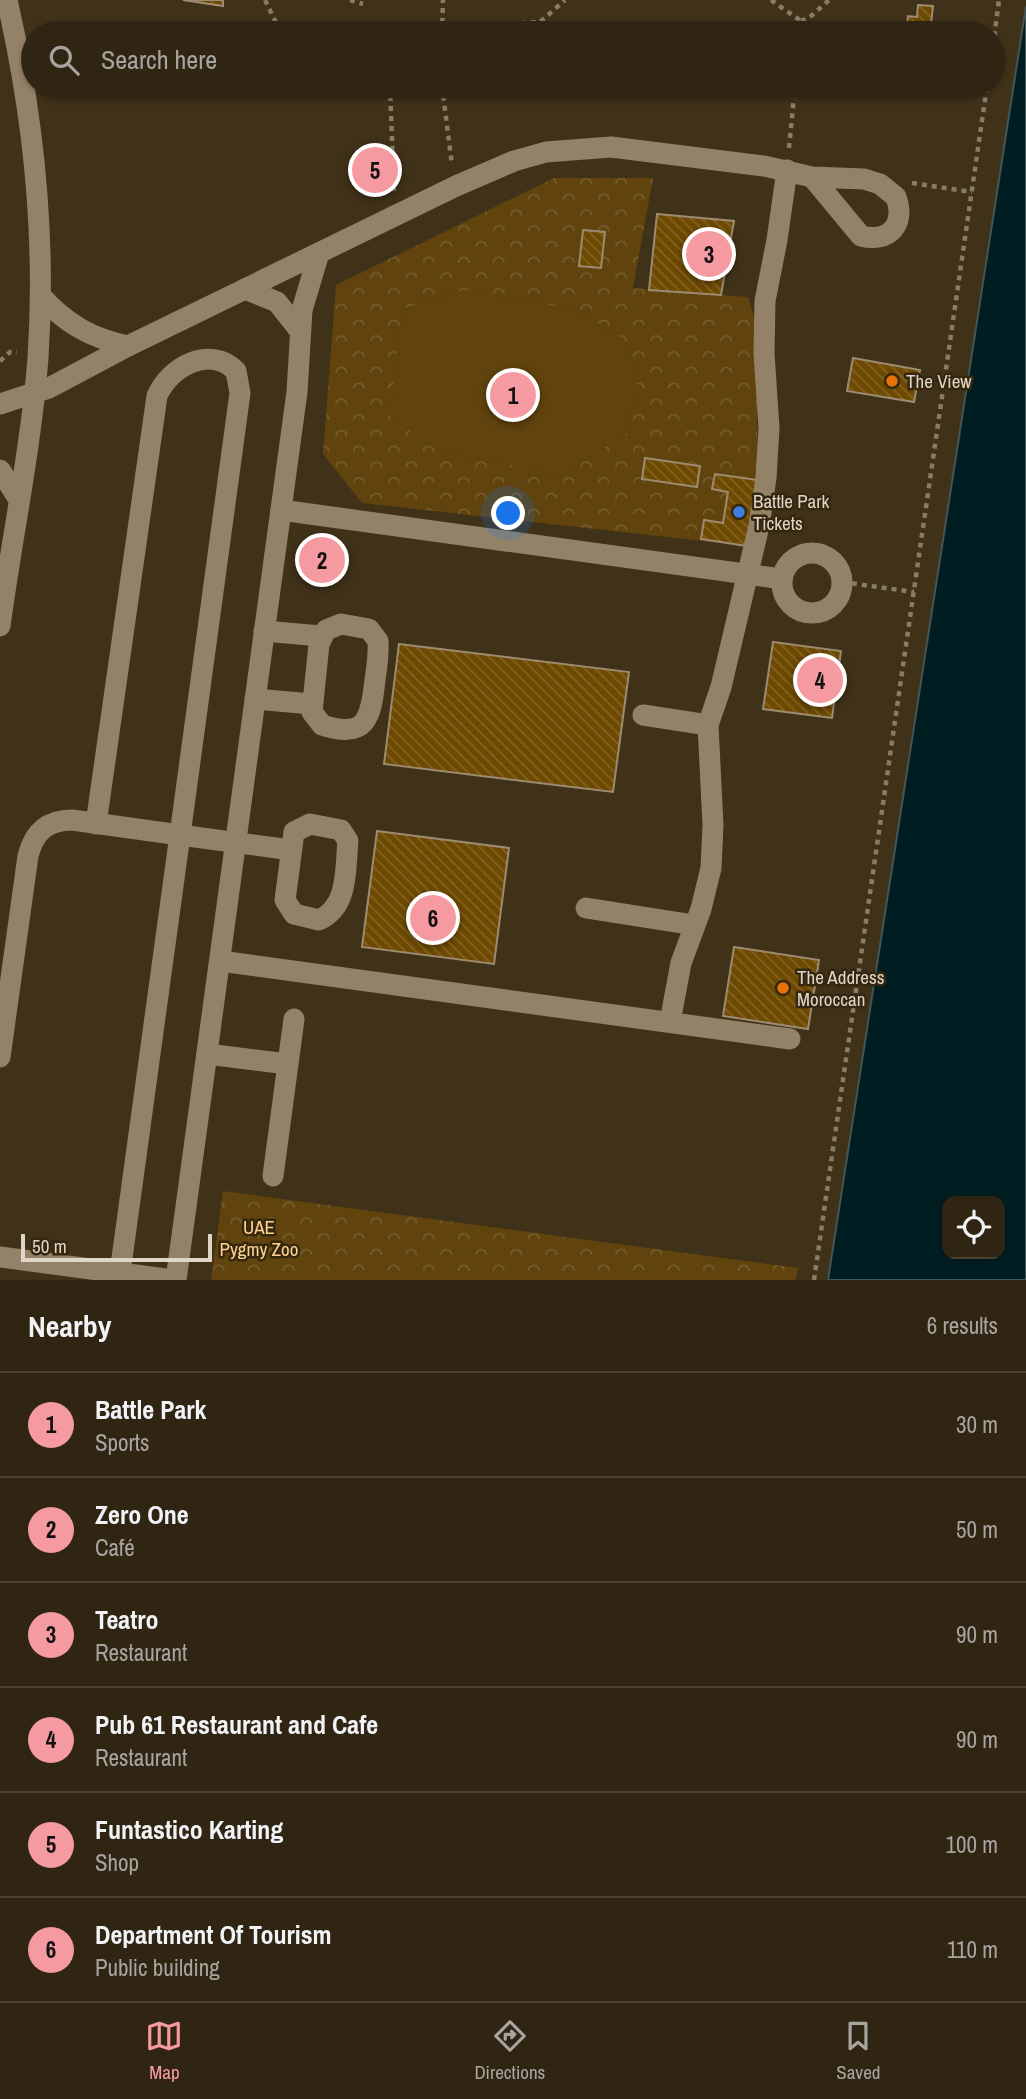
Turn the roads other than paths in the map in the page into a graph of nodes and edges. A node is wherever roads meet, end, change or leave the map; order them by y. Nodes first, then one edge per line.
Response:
1 (7, 0) edge
2 (21, 65) edge
3 (27, 98) edge
4 (786, 170) junction
5 (812, 177) junction
6 (319, 253) junction
7 (245, 289) junction
8 (41, 296) junction
9 (300, 331) junction
10 (128, 346) junction
11 (34, 394) junction
12 (0, 404) edge
13 (0, 470) edge
14 (18, 498) junction
15 (281, 510) junction
16 (747, 575) junction
17 (782, 579) junction
18 (0, 626) edge
19 (264, 631) junction
20 (321, 636) junction
21 (255, 699) junction
22 (312, 704) junction
23 (643, 715) dead end
24 (708, 725) junction
25 (96, 824) junction
26 (180, 835) junction
27 (235, 842) junction
28 (291, 850) junction
29 (586, 908) dead end
30 (694, 925) junction
31 (219, 961) junction
32 (294, 1019) dead end
33 (670, 1022) junction
34 (790, 1039) dead end
35 (207, 1054) junction
36 (0, 1057) edge
37 (288, 1064) junction
38 (273, 1176) dead end
39 (0, 1258) edge
40 (120, 1276) edge
41 (174, 1280) edge

1 - 2 street
3 - 8 street
4 - 5 street
4 - 6 street
4 - 16 street
5 - 5 street
6 - 7 street
6 - 9 street
7 - 9 street
7 - 10 street
8 - 10 street
8 - 11 street
9 - 15 street
10 - 11 street
11 - 12 street
11 - 14 street
13 - 14 street
14 - 18 street
15 - 16 street
15 - 19 street
16 - 17 street
16 - 24 street
17 - 17 street
19 - 20 street
19 - 21 street
20 - 22 street
20 - 22 street
21 - 22 street
21 - 27 street
23 - 24 street
24 - 30 street
25 - 26 street
25 - 26 street
25 - 36 street
26 - 27 street
26 - 40 street
27 - 28 street
27 - 31 street
28 - 28 street
29 - 30 street
30 - 33 street
31 - 33 street
31 - 35 street
32 - 37 street
33 - 34 street
35 - 37 street
35 - 41 street
37 - 38 street
39 - 40 street
40 - 41 street

